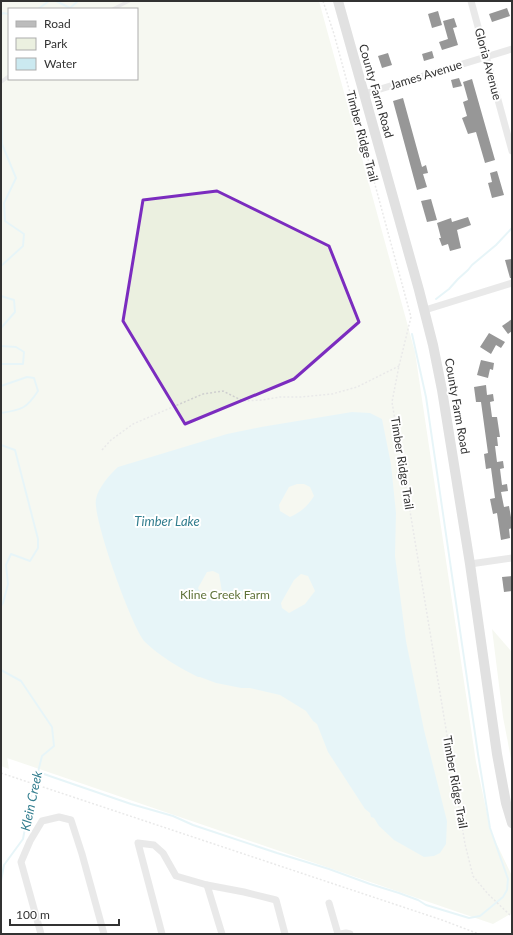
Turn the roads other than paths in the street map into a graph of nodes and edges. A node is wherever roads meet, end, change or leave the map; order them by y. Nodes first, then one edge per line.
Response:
1 (129, 1) edge
2 (338, 1) edge
3 (471, 1) edge
4 (115, 8) edge
5 (512, 49) edge
6 (486, 57) junction
7 (364, 94) junction
8 (512, 151) edge
9 (512, 283) edge
10 (425, 310) junction
11 (512, 558) edge
12 (470, 564) junction
13 (512, 823) edge
14 (208, 885) junction
15 (329, 903) dead end
16 (41, 934) edge
17 (104, 934) edge
18 (162, 934) edge
19 (222, 934) edge
20 (285, 934) edge
21 (339, 934) edge
22 (350, 934) edge

1 - 4 lane
2 - 7 main road, County Farm Road
3 - 6 street, Gloria Avenue
5 - 6 street, James Avenue
6 - 7 street, James Avenue
6 - 8 street, Gloria Avenue
7 - 10 main road, County Farm Road
9 - 10 street
10 - 12 main road, County Farm Road
11 - 12 street
12 - 13 main road, County Farm Road
14 - 18 street
14 - 19 street
14 - 20 street
15 - 21 street
16 - 17 street
21 - 22 street

